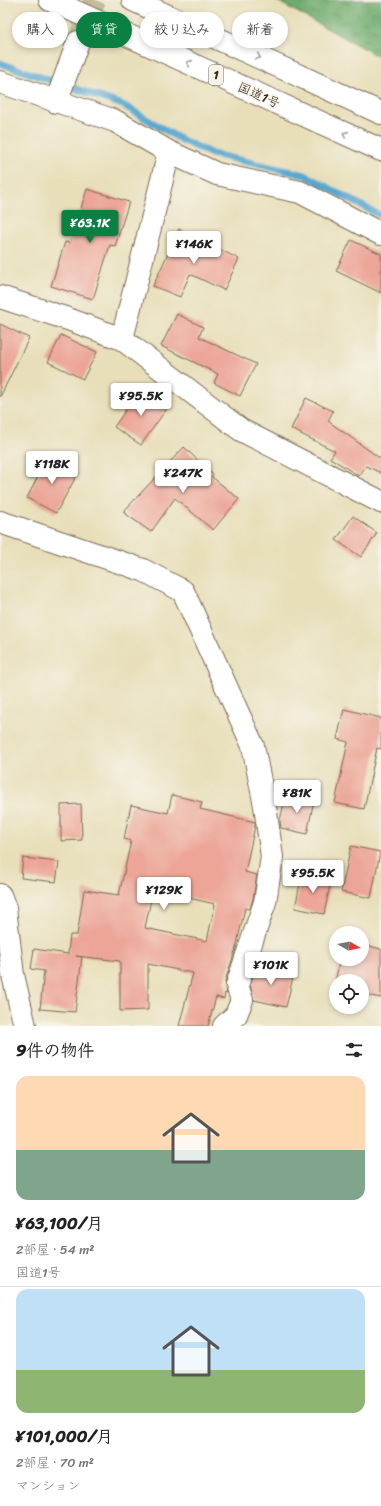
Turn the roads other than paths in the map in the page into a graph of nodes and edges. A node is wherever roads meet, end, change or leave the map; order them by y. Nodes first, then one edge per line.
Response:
1 (50, 0) edge
2 (133, 0) edge
3 (76, 47) tunnel mouth
4 (0, 82) edge
5 (56, 102) junction
6 (381, 113) edge
7 (381, 150) edge
8 (169, 152) junction
9 (381, 234) edge
10 (0, 297) edge
11 (122, 339) junction
12 (381, 502) edge
13 (0, 522) edge
14 (0, 895) edge
15 (25, 1026) edge
16 (224, 1026) edge

7 -> 1 main road, 国道1号 / 1
2 -> 6 main road
3 - 5 main road
4 - 5 main road
5 - 8 main road
8 - 9 main road
8 - 11 main road
10 - 11 main road
11 - 12 main road
13 - 16 main road
14 - 15 main road

